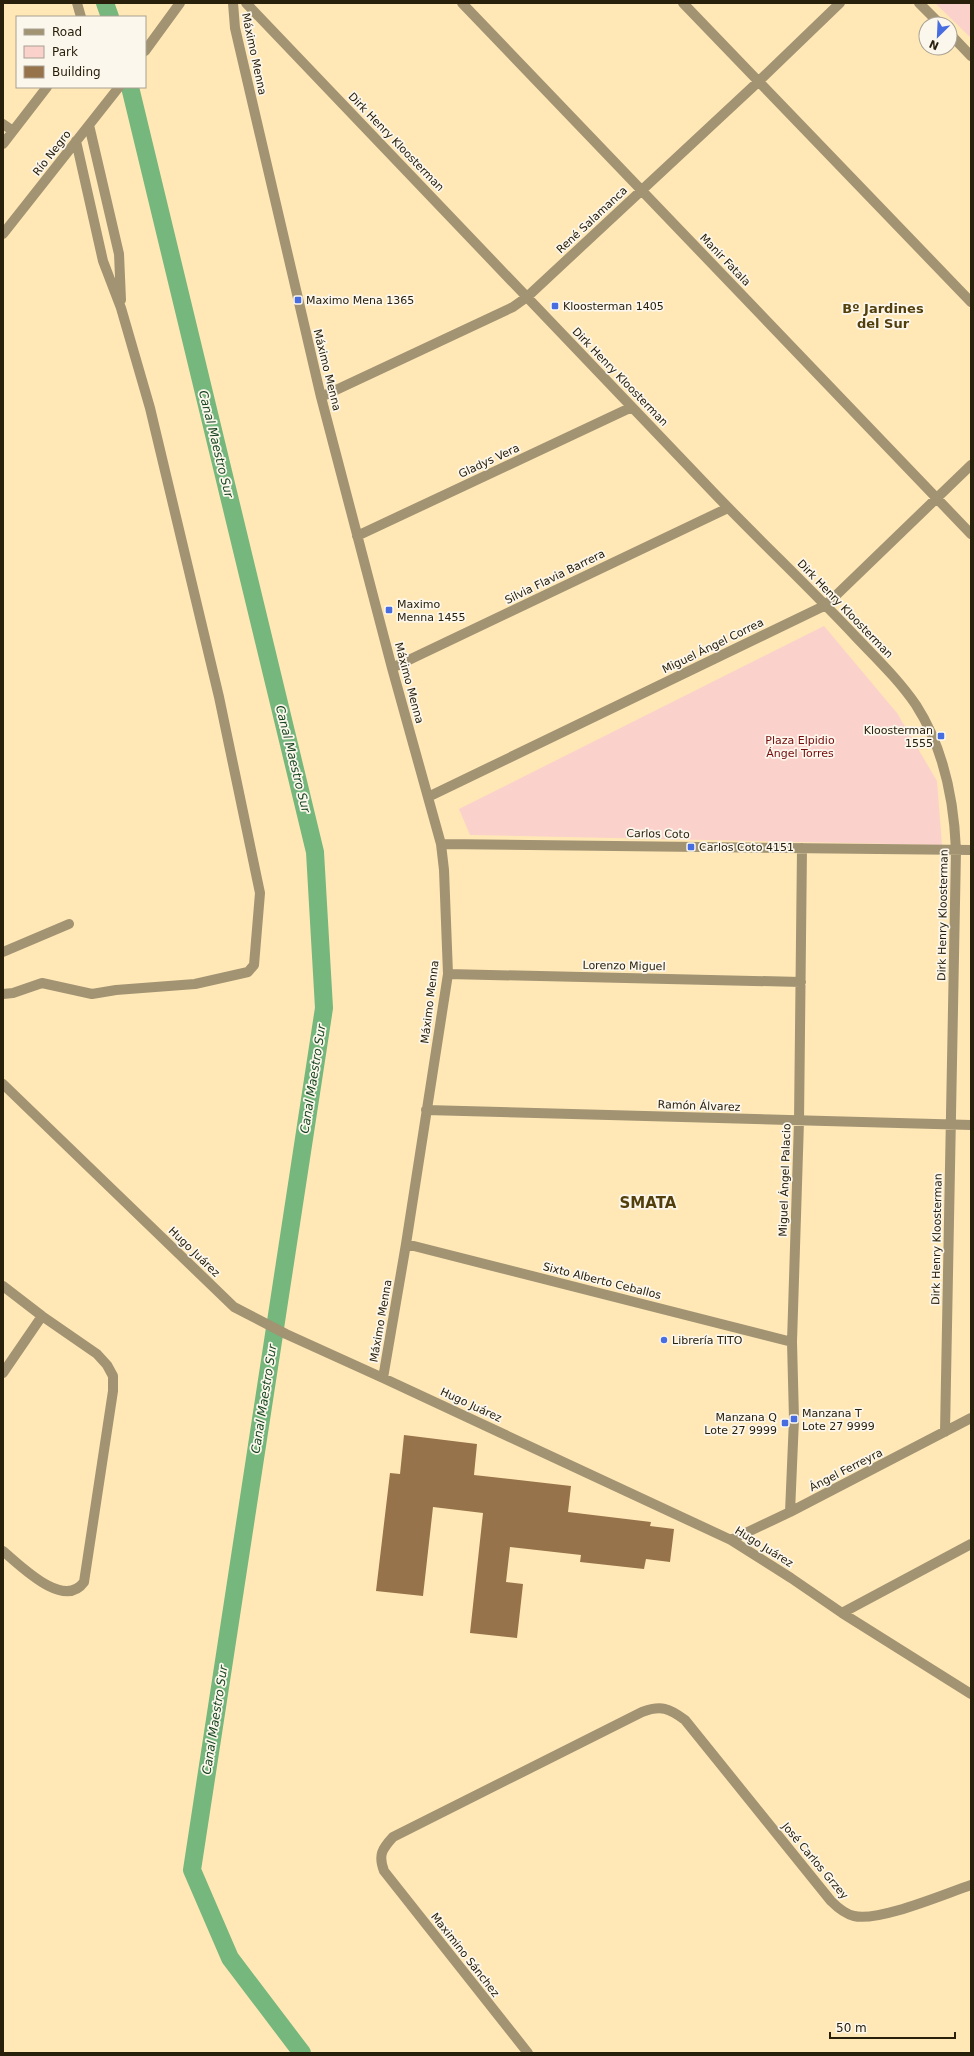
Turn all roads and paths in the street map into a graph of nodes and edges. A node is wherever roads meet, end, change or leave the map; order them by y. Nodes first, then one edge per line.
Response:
1 (77, 3) edge
2 (180, 3) edge
3 (233, 3) edge
4 (246, 3) edge
5 (462, 3) edge
6 (683, 3) edge
7 (840, 3) edge
8 (919, 3) edge
9 (82, 16) edge
10 (932, 16) edge
11 (958, 42) edge
12 (146, 50) edge
13 (971, 56) edge
14 (758, 82) junction
15 (46, 88) edge
16 (118, 88) edge
17 (3, 124) edge
18 (89, 125) junction
19 (13, 131) junction
20 (76, 141) junction
21 (3, 144) edge
22 (642, 191) junction
23 (3, 234) edge
24 (527, 297) junction
25 (971, 302) edge
26 (121, 308) junction
27 (321, 397) junction
28 (632, 407) junction
29 (971, 465) edge
30 (936, 498) junction
31 (728, 508) junction
32 (971, 534) edge
33 (357, 536) junction
34 (826, 605) junction
35 (392, 668) junction
36 (428, 797) junction
37 (441, 844) junction
38 (802, 848) junction
39 (956, 850) junction
40 (971, 850) edge
41 (69, 924) dead end
42 (3, 952) edge
43 (448, 974) junction
44 (801, 982) junction
45 (3, 994) edge
46 (3, 1084) edge
47 (426, 1110) junction
48 (799, 1121) junction
49 (952, 1125) junction
50 (971, 1125) edge
51 (406, 1244) junction
52 (3, 1286) edge
53 (42, 1316) junction
54 (792, 1342) junction
55 (3, 1373) edge
56 (383, 1378) junction
57 (971, 1418) edge
58 (945, 1432) junction
59 (790, 1512) junction
60 (731, 1540) junction
61 (971, 1544) edge
62 (3, 1551) edge
63 (842, 1613) junction
64 (971, 1694) edge
65 (384, 1871) joint
66 (971, 1885) edge
67 (528, 2053) edge

1 - 9 street
2 - 12 street
3 - 27 street, Máximo Menna
4 - 24 street, Dirk Henry Kloosterman
5 - 22 street, Manir Fatala
6 - 14 street
7 - 14 street, René Salamanca
8 - 10 street
11 - 13 street
14 - 22 street, René Salamanca
14 - 25 street
15 - 19 street
16 - 18 street, Río Negro
17 - 19 street
18 - 20 street, Río Negro
18 - 26 street
19 - 21 street
20 - 23 street, Río Negro
20 - 26 street
22 - 24 street, René Salamanca
22 - 30 street, Manir Fatala
24 - 27 street, René Salamanca
24 - 28 street, Dirk Henry Kloosterman
26 - 45 street
27 - 33 street, Máximo Menna
28 - 31 street, Dirk Henry Kloosterman
28 - 33 street, Gladys Vera
29 - 30 street, Miguel Ángel Correa
30 - 32 street, Manir Fatala
30 - 34 street, Miguel Ángel Correa
31 - 34 street, Dirk Henry Kloosterman
31 - 35 street, Silvia Flavia Barrera
33 - 35 street, Máximo Menna
34 - 36 street, Miguel Ángel Correa
34 - 39 street, Dirk Henry Kloosterman
35 - 36 street, Máximo Menna
36 - 37 street, Máximo Menna
37 - 38 street, Carlos Coto
37 - 43 street, Máximo Menna
38 - 39 street, Carlos Coto
38 - 44 street, Miguel Ángel Palacio
39 - 40 street, Carlos Coto
39 - 49 street, Dirk Henry Kloosterman
41 - 42 street
43 - 44 street, Lorenzo Miguel
43 - 47 street, Máximo Menna
44 - 48 street, Miguel Ángel Palacio
46 - 56 street, Hugo Juárez
47 - 48 street, Ramón Álvarez
47 - 51 street, Máximo Menna
48 - 49 street, Ramón Álvarez
48 - 54 street, Miguel Ángel Palacio
49 - 50 street, Ramón Álvarez
49 - 58 street, Dirk Henry Kloosterman
51 - 54 street, Sixto Alberto Ceballos
51 - 56 street, Máximo Menna
52 - 53 street
53 - 55 street
53 - 62 street
54 - 59 street, Miguel Ángel Palacio
56 - 60 street, Hugo Juárez
57 - 58 street, Ángel Ferreyra
58 - 59 street, Ángel Ferreyra
59 - 60 street, Ángel Ferreyra
60 - 63 street, Hugo Juárez
61 - 63 street
63 - 64 street, Hugo Juárez
65 - 66 street, José Carlos Grzey
65 - 67 street, Maximino Sánchez

